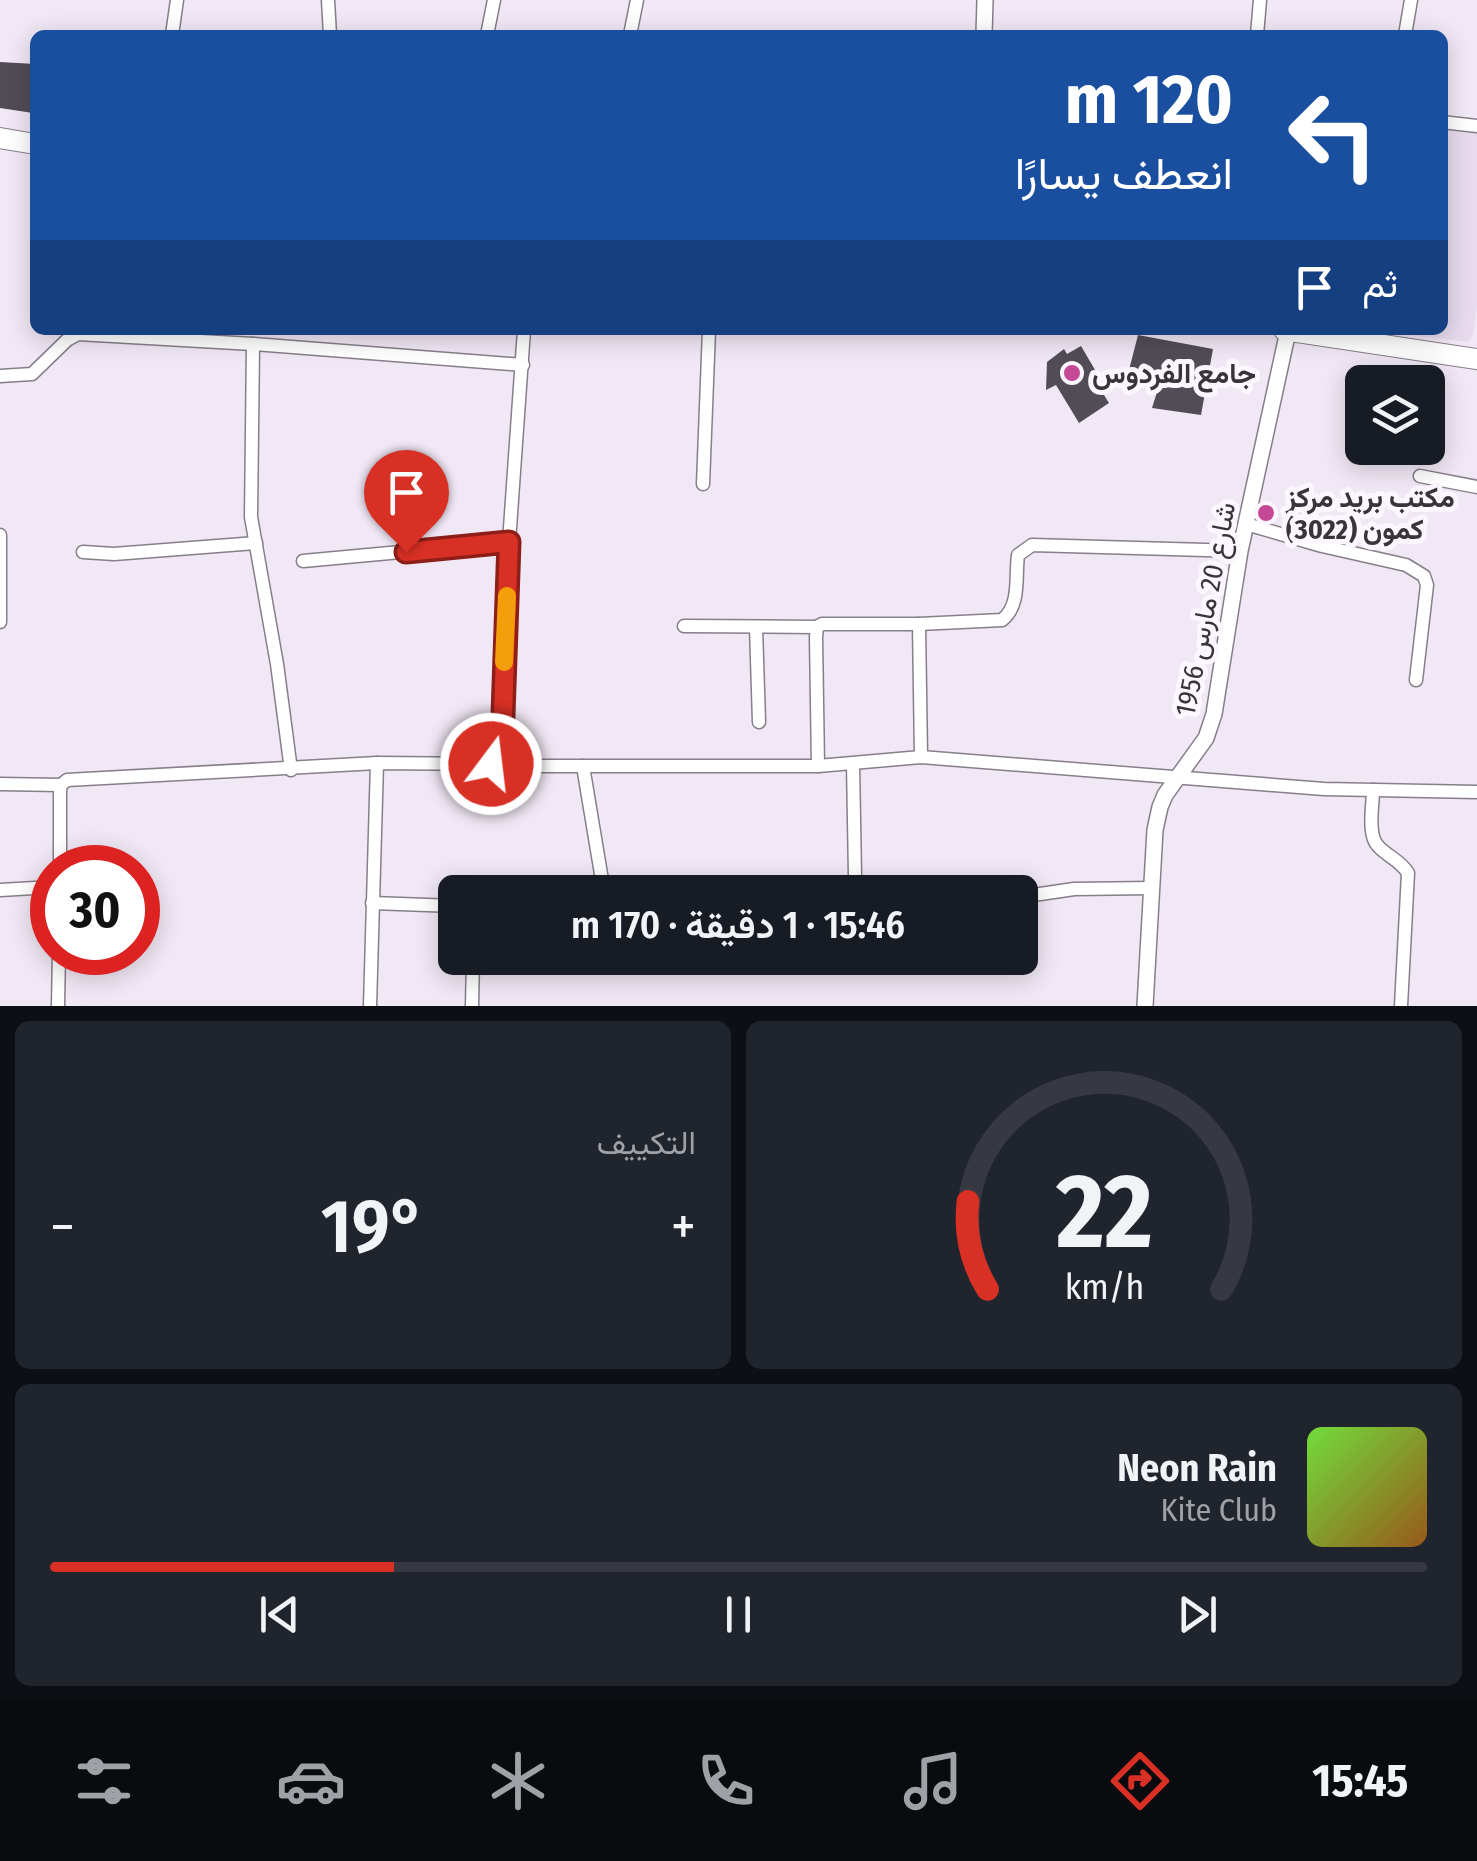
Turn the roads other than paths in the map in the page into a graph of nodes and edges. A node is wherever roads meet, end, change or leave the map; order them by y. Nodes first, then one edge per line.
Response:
1 (177, 0) edge
2 (328, 0) edge
3 (494, 0) edge
4 (636, 0) edge
5 (985, 0) edge
6 (1260, 0) edge
7 (1412, 0) edge
8 (173, 30) edge
9 (330, 30) edge
10 (487, 30) edge
11 (631, 30) edge
12 (984, 30) edge
13 (1257, 30) edge
14 (1406, 30) edge
15 (1448, 123) edge
16 (1477, 126) edge
17 (0, 138) edge
18 (30, 143) edge
19 (76, 335) edge
20 (142, 335) edge
21 (524, 335) edge
22 (710, 335) edge
23 (1285, 335) edge
24 (1357, 336) edge
25 (253, 344) junction
26 (1476, 355) edge
27 (523, 365) junction
28 (0, 376) edge
29 (1420, 476) dead end
30 (703, 484) dead end
31 (1477, 487) edge
32 (1246, 524) junction
33 (0, 536) edge
34 (509, 542) junction
35 (256, 543) junction
36 (1240, 550) junction
37 (83, 552) dead end
38 (303, 561) dead end
39 (0, 622) edge
40 (918, 624) junction
41 (684, 626) dead end
42 (756, 626) junction
43 (817, 627) junction
44 (1416, 680) dead end
45 (759, 722) dead end
46 (921, 757) junction
47 (498, 758) junction
48 (377, 763) junction
49 (853, 764) junction
50 (583, 766) junction
51 (818, 766) junction
52 (292, 770) junction
53 (1177, 780) junction
54 (0, 784) edge
55 (61, 785) junction
56 (1373, 790) junction
57 (1477, 792) edge
58 (60, 845) edge
59 (601, 875) edge
60 (854, 875) edge
61 (30, 888) edge
62 (1152, 888) junction
63 (0, 890) edge
64 (1038, 894) edge
65 (372, 903) junction
66 (438, 905) edge
67 (59, 975) edge
68 (473, 975) edge
69 (58, 1006) edge
70 (370, 1006) edge
71 (472, 1006) edge
72 (1145, 1006) edge
73 (1402, 1006) edge

1 - 8 street
2 - 9 street
3 - 10 street
4 - 11 street
5 - 12 street
6 - 13 street
7 - 14 street
15 - 16 street
17 - 18 main road
19 - 28 street
20 - 25 street
21 - 27 street
22 - 30 street
23 - 32 street, شارع 20 مارس 1956
24 - 26 main road
25 - 27 street
25 - 35 street
27 - 34 street
29 - 31 street
32 - 36 street, شارع 20 مارس 1956
32 - 44 street
33 - 39 street
34 - 38 street
34 - 47 street
35 - 37 street
35 - 52 street
36 - 40 street
36 - 53 street, شارع 20 مارس 1956
40 - 43 street
40 - 46 street
41 - 42 street
42 - 43 street
42 - 45 street
43 - 51 street
46 - 49 street
46 - 53 street
47 - 48 street
47 - 50 street
48 - 52 street
48 - 65 street
49 - 51 street
49 - 60 street
50 - 51 street
50 - 59 street
52 - 55 street
53 - 56 street
53 - 62 street, شارع 20 مارس 1956
54 - 55 street
55 - 58 street
56 - 57 street
56 - 73 street
61 - 63 street
62 - 64 street
62 - 72 street, شارع 20 مارس 1956
65 - 66 street
65 - 70 street
67 - 69 street
68 - 71 street

